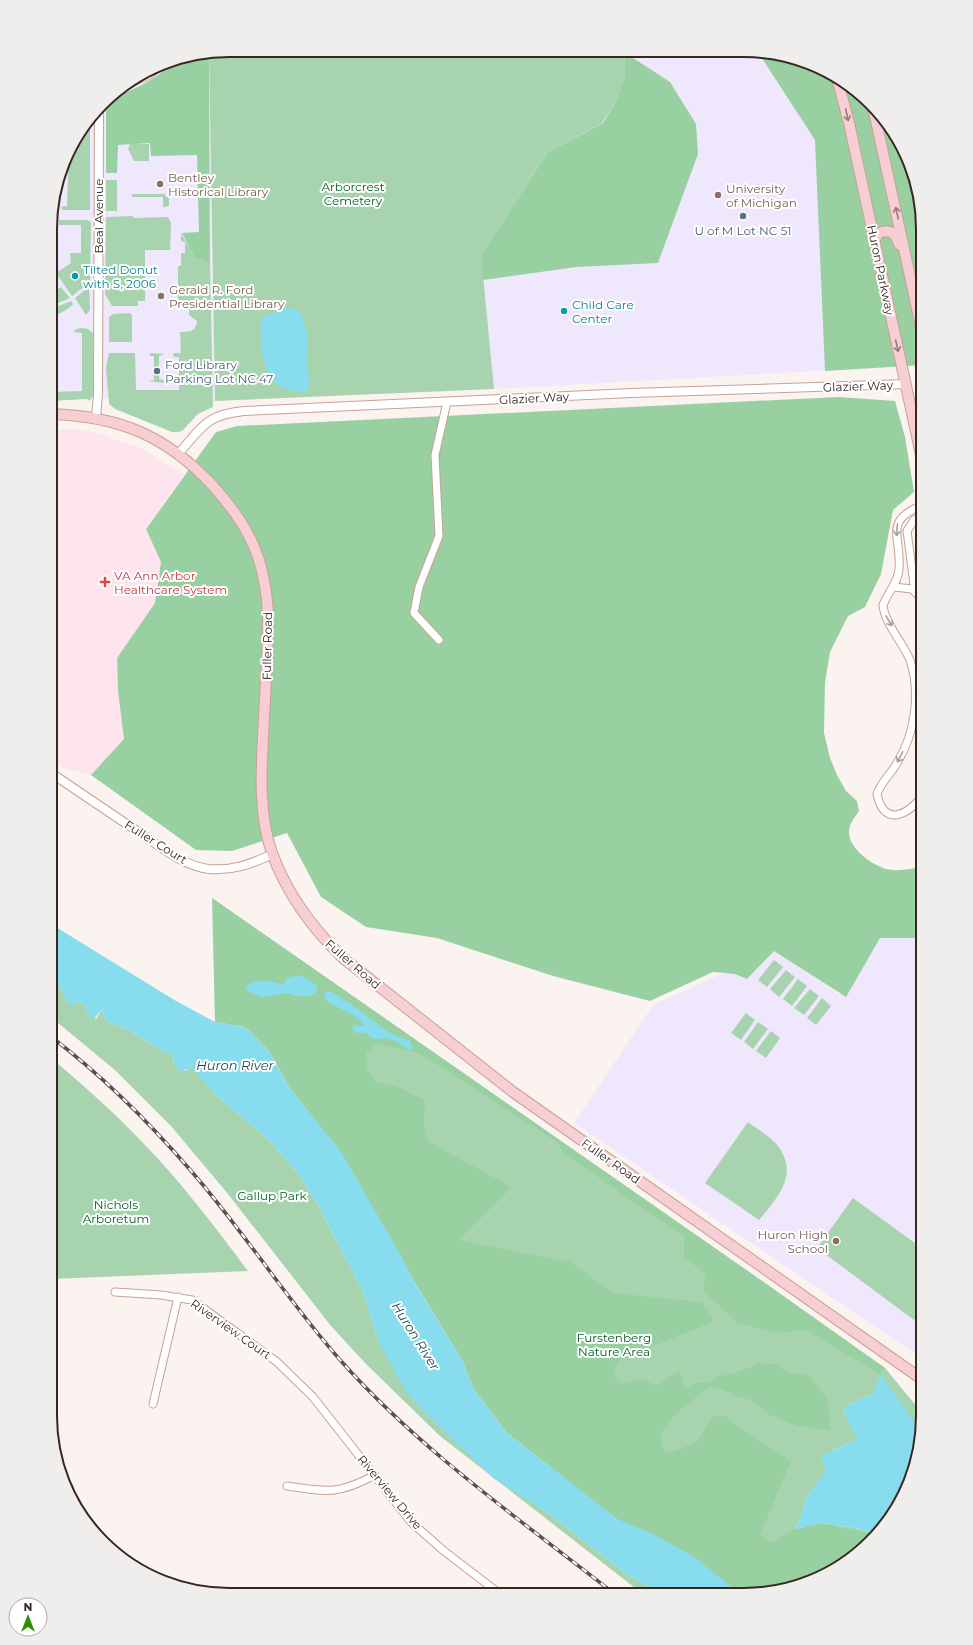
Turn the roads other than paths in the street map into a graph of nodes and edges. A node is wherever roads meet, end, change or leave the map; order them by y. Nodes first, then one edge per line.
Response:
1 (839, 85) edge
2 (99, 117) edge
3 (876, 119) edge
4 (874, 240) junction
5 (908, 264) junction
6 (916, 302) edge
7 (906, 384) junction
8 (447, 402) junction
9 (57, 415) edge
10 (96, 418) junction
11 (916, 431) edge
12 (178, 453) junction
13 (916, 509) edge
14 (916, 519) edge
15 (894, 587) junction
16 (915, 592) joint
17 (439, 640) dead end
18 (57, 777) edge
19 (916, 803) edge
20 (272, 854) junction
21 (115, 1292) dead end
22 (178, 1297) junction
23 (916, 1375) edge
24 (292, 1377) joint
25 (153, 1404) dead end
26 (375, 1475) junction
27 (287, 1486) dead end
28 (492, 1588) edge

1 -> 4 main road, Huron Parkway
2 - 10 street, Beal Avenue
5 -> 3 main road
4 - 5 main road
4 -> 7 main road, Huron Parkway
5 - 6 main road
7 - 8 street, Glazier Way
7 - 11 main road, Huron Parkway
8 - 12 street, Glazier Way
8 - 17 street
9 - 10 main road, Fuller Road
10 - 12 main road, Fuller Road
12 - 20 main road, Fuller Road
13 -> 15 street
14 - 16 street
15 - 16 street
15 -> 19 street
18 - 20 street, Fuller Court
20 - 23 main road, Fuller Road
21 - 22 street, Riverview Court
22 - 24 street, Riverview Court
22 - 25 street
24 - 26 street, Riverview Drive
26 - 27 street
26 - 28 street, Riverview Drive

